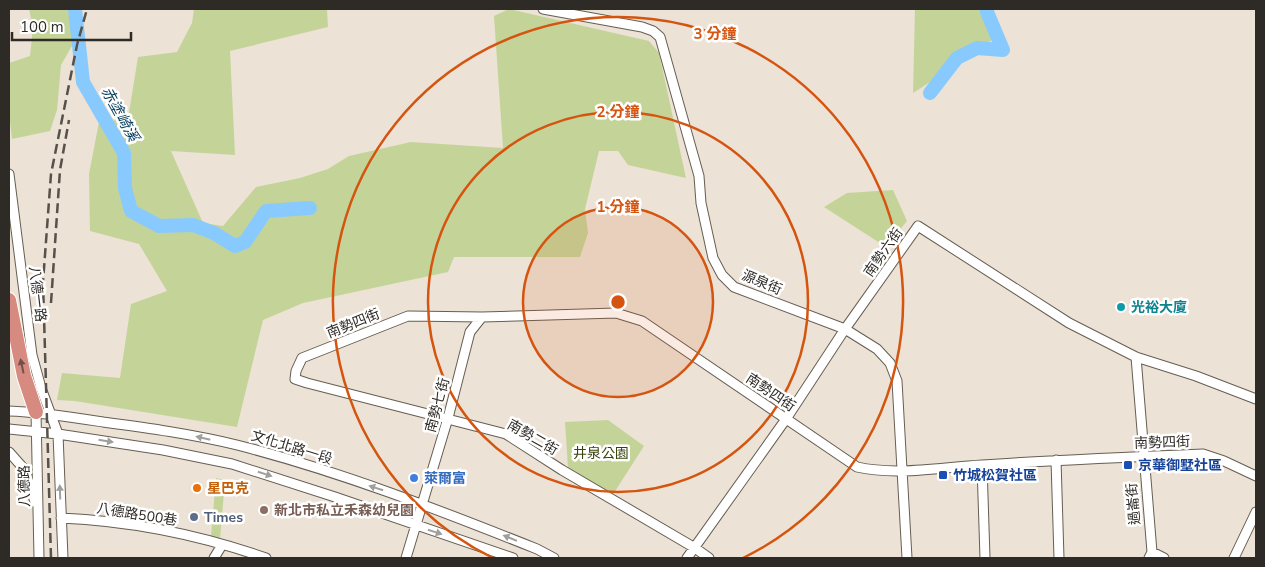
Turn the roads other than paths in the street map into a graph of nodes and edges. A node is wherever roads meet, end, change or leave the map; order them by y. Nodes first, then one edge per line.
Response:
1 (543, 9) edge
2 (9, 174) edge
3 (9, 300) edge
4 (482, 317) junction
5 (845, 329) junction
6 (1136, 357) junction
7 (295, 379) joint
8 (1256, 399) edge
9 (9, 411) edge
10 (36, 412) junction
11 (52, 414) junction
12 (448, 418) junction
13 (786, 419) junction
14 (9, 429) edge
15 (36, 431) junction
16 (58, 434) junction
17 (9, 452) edge
18 (1143, 456) junction
19 (1056, 460) junction
20 (982, 465) junction
21 (902, 470) junction
22 (1256, 476) edge
23 (422, 504) junction
24 (1256, 512) edge
25 (38, 514) junction
26 (61, 518) junction
27 (416, 526) junction
28 (222, 545) junction
29 (695, 548) junction
30 (1150, 555) edge
31 (39, 558) edge
32 (63, 558) edge
33 (214, 558) edge
34 (266, 558) edge
35 (406, 558) edge
36 (513, 558) edge
37 (554, 558) edge
38 (687, 558) edge
39 (709, 558) edge
40 (907, 558) edge
41 (986, 558) edge
42 (1058, 558) edge
43 (1164, 558) edge
44 (1234, 558) edge

1 - 5 street, 源泉街
2 - 11 street, 八德一路
10 -> 3 highway
4 - 7 street, 南勢四街
4 - 12 street, 南勢七街
4 - 13 street, 南勢四街
5 - 6 street, 南勢六街
5 - 13 street, 南勢六街
5 - 21 street, 源泉街
6 - 8 street, 南勢六街
6 - 18 street, 過崙街
7 - 12 street, 南勢二街
9 - 10 street, 文化北路一段
10 - 11 street, 文化北路一段
10 - 15 street, 八德路
11 - 16 street, 八德一路
23 -> 11 street, 文化北路一段
12 - 23 street, 南勢七街
12 - 29 street, 南勢二街
13 - 21 street, 南勢四街
13 - 29 street, 南勢六街
14 - 15 street
15 - 16 street
15 - 25 street, 八德路
26 -> 16 street
16 -> 27 street
17 - 25 street
18 - 19 street, 南勢四街
18 - 22 street, 南勢四街
18 - 30 street, 過崙街
19 - 20 street, 南勢四街
19 - 42 street
20 - 21 street, 南勢四街
20 - 41 street
21 - 40 street, 源泉街
23 - 27 street, 南勢七街
37 -> 23 street, 文化北路一段
24 - 44 street
25 - 31 street, 八德路
26 - 28 street, 八德路500巷
26 - 32 street
27 - 35 street, 南勢七街
27 -> 36 street
28 - 33 street
28 - 34 street, 八德路500巷
29 - 38 street, 南勢六街
29 - 39 street, 南勢二街
30 - 43 street

